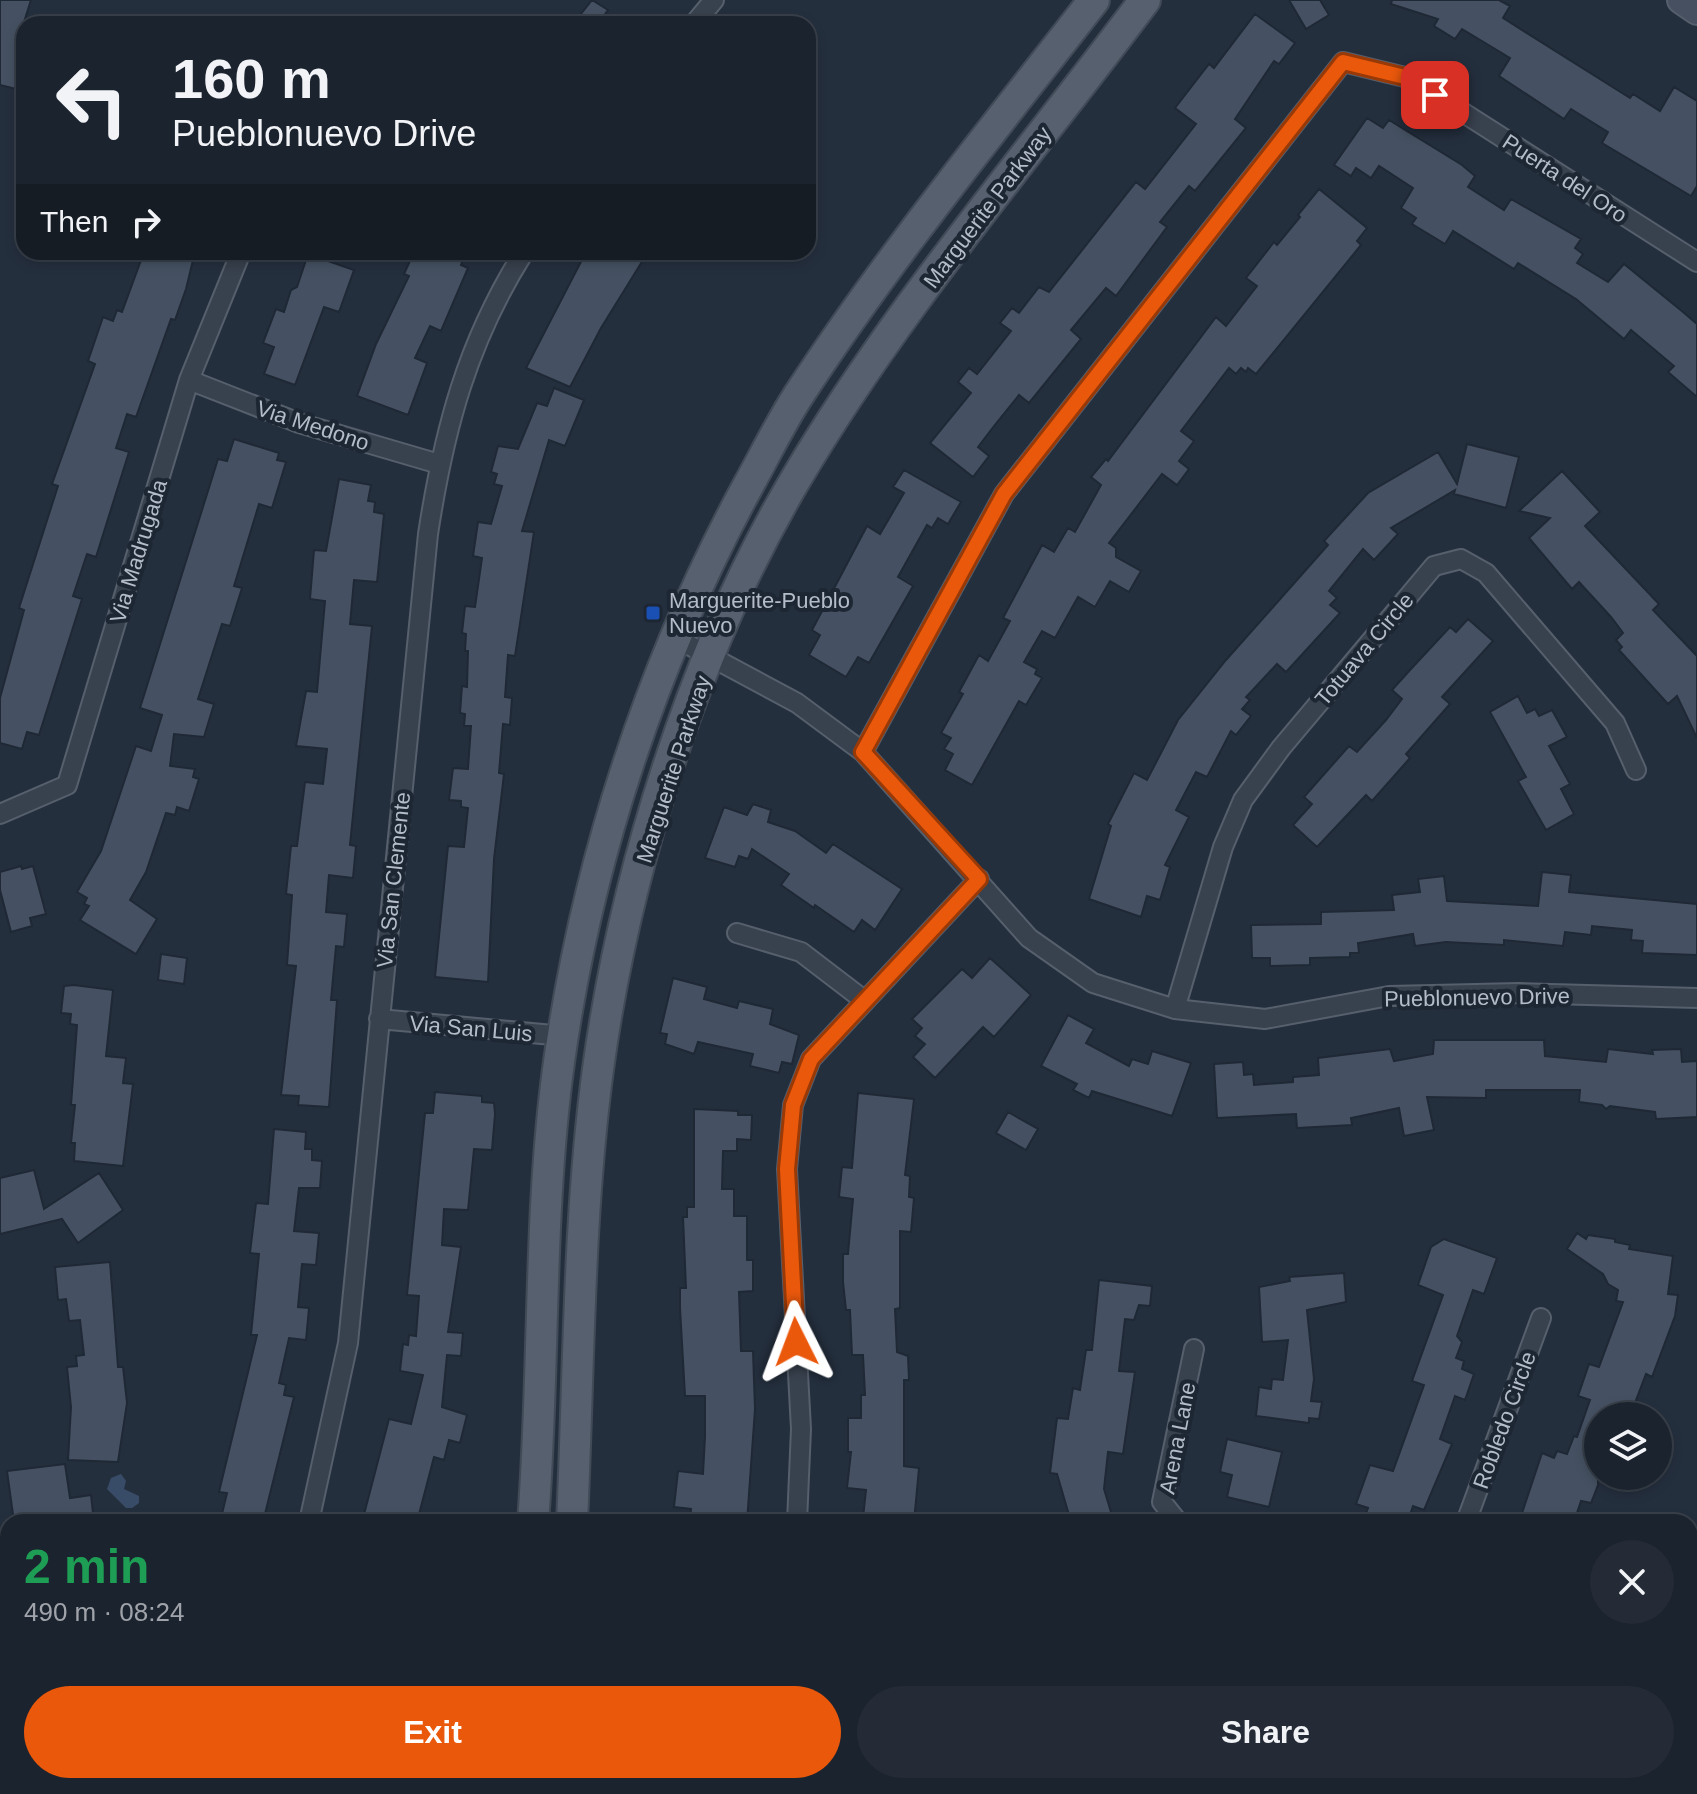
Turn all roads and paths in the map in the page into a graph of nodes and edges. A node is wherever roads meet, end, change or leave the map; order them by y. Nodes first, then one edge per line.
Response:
1 (714, 0) edge
2 (1094, 0) edge
3 (1145, 0) edge
4 (1681, 0) edge
5 (1697, 11) edge
6 (701, 16) edge
7 (238, 260) edge
8 (520, 260) edge
9 (1697, 262) edge
10 (189, 380) junction
11 (439, 464) junction
12 (674, 637) junction
13 (712, 655) junction
14 (863, 752) junction
15 (1636, 770) dead end
16 (0, 814) edge
17 (979, 879) junction
18 (737, 933) dead end
19 (1697, 998) edge
20 (865, 1001) junction
21 (1175, 1009) junction
22 (379, 1019) junction
23 (564, 1036) junction
24 (604, 1039) junction
25 (1541, 1318) dead end
26 (1194, 1349) dead end
27 (311, 1514) edge
28 (533, 1514) edge
29 (572, 1514) edge
30 (797, 1514) edge
31 (1172, 1514) edge
32 (1469, 1514) edge

1 - 6 street
2 - 12 main road, Marguerite Parkway
3 - 13 main road, Marguerite Parkway
4 - 5 main road
7 - 10 street, Via Madrugada
8 - 11 street, Via San Clemente
9 - 14 street, Puerta del Oro
10 - 11 street, Via Medono
10 - 16 street, Via Madrugada
11 - 22 street, Via San Clemente
12 - 13 street, Pueblonuevo Drive
12 - 23 main road, Marguerite Parkway
13 - 14 street, Pueblonuevo Drive
13 - 24 main road, Marguerite Parkway
14 - 17 street, Pueblonuevo Drive
15 - 21 street, Totuava Circle
17 - 20 street
17 - 21 street, Pueblonuevo Drive
18 - 20 street
19 - 21 street, Pueblonuevo Drive
20 - 30 street
22 - 23 street, Via San Luis
22 - 27 street, Via San Clemente
23 - 24 main road
23 - 28 main road, Marguerite Parkway
24 - 29 main road, Marguerite Parkway
25 - 32 street, Robledo Circle
26 - 31 street, Arena Lane

